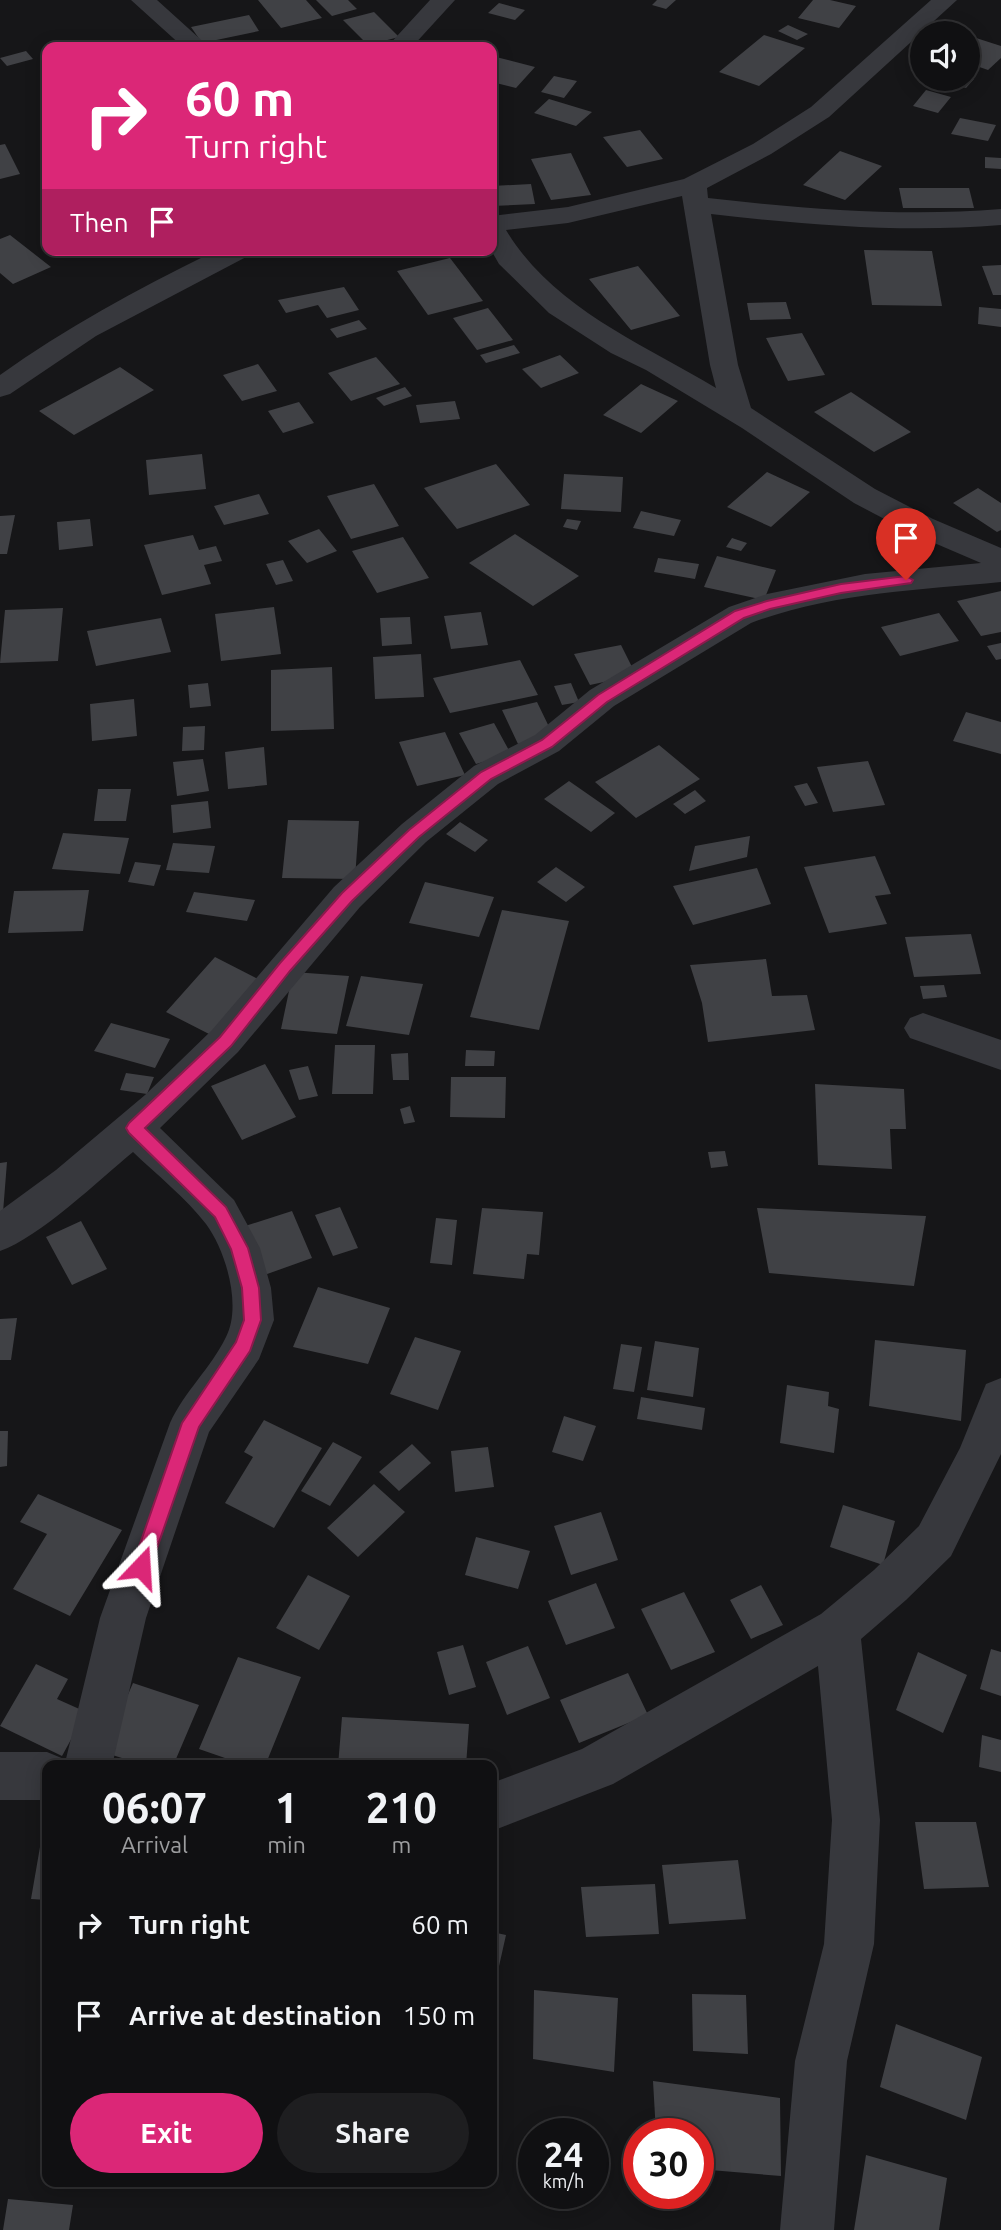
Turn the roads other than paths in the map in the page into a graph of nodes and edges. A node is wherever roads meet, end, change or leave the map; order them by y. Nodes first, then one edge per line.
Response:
1 (143, 0) edge
2 (443, 0) edge
3 (945, 0) edge
4 (191, 42) edge
5 (405, 42) edge
6 (696, 195) junction
7 (1001, 217) edge
8 (497, 223) edge
9 (497, 238) edge
10 (227, 256) edge
11 (0, 388) edge
12 (738, 413) junction
13 (1001, 560) edge
14 (1001, 572) edge
15 (923, 1028) dead end
16 (1001, 1055) edge
17 (134, 1128) junction
18 (0, 1234) edge
19 (1001, 1397) edge
20 (837, 1630) junction
21 (89, 1760) edge
22 (0, 1776) edge
23 (42, 1776) edge
24 (497, 1805) edge
25 (807, 2230) edge

1 - 4 street
2 - 5 street
3 - 6 street
6 - 7 street
6 - 8 street
6 - 12 street
9 - 12 street
10 - 11 street
12 - 13 street
14 - 17 street
15 - 16 street
17 - 18 street
17 - 21 street
19 - 20 street
20 - 24 street
20 - 25 street
22 - 23 street

